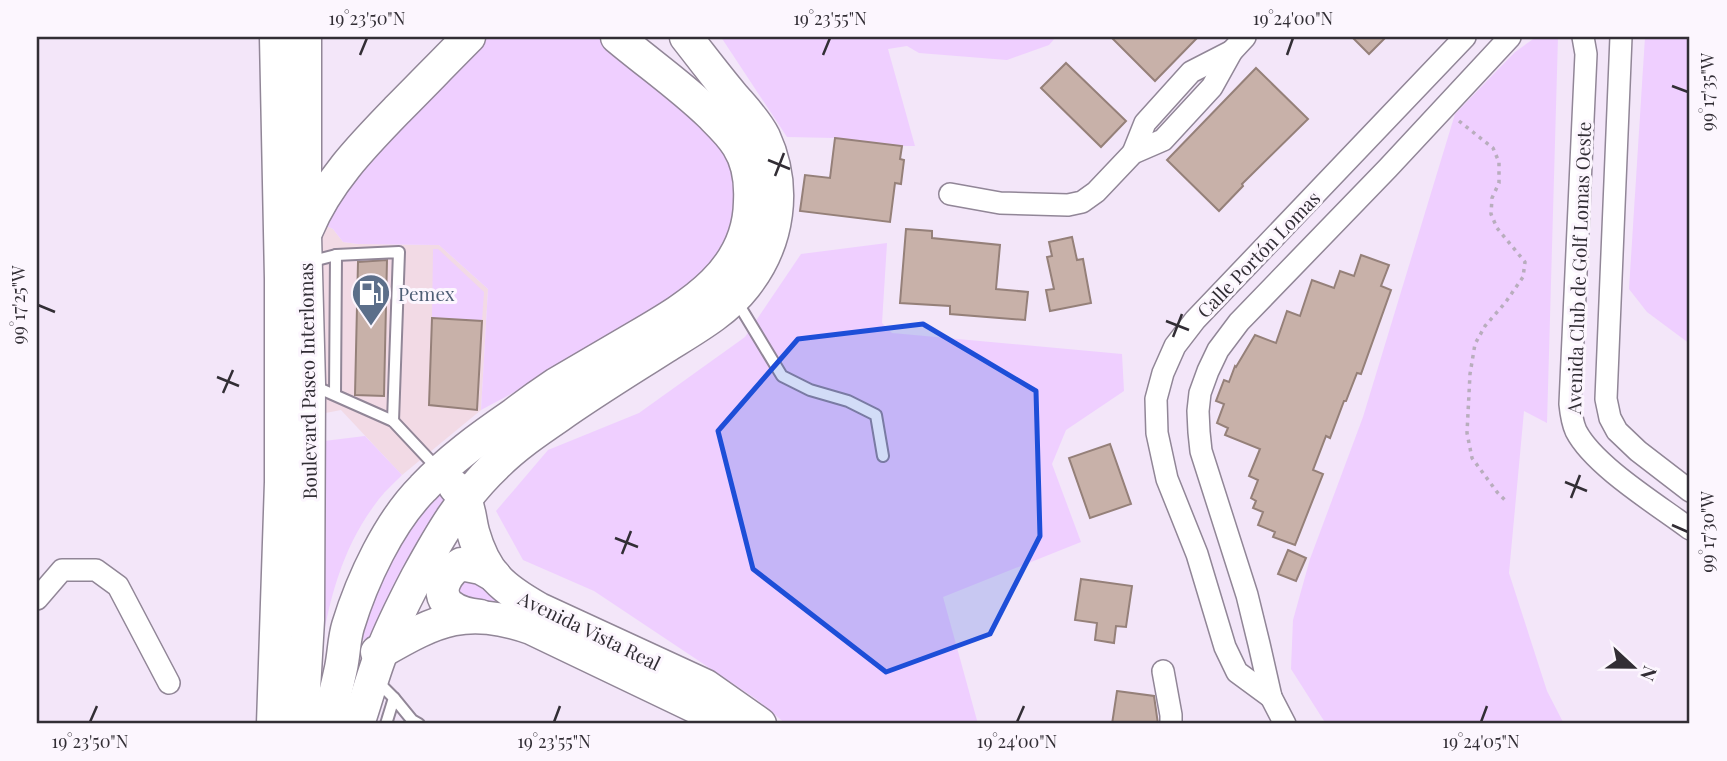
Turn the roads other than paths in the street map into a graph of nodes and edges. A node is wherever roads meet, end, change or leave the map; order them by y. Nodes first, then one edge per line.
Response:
1 (276, 37) edge
2 (305, 37) edge
3 (469, 37) edge
4 (674, 37) edge
5 (686, 37) edge
6 (1465, 37) edge
7 (1510, 37) edge
8 (1238, 44) edge
9 (1584, 45) edge
10 (629, 46) edge
11 (1621, 46) edge
12 (950, 194) dead end
13 (316, 251) junction
14 (735, 297) junction
15 (322, 389) junction
16 (393, 421) junction
17 (883, 456) dead end
18 (440, 471) junction
19 (1690, 491) edge
20 (465, 498) junction
21 (1690, 529) edge
22 (495, 576) junction
23 (37, 599) edge
24 (482, 617) junction
25 (345, 646) junction
26 (1163, 671) dead end
27 (383, 676) junction
28 (169, 683) dead end
29 (1271, 697) junction
30 (274, 724) edge
31 (302, 724) edge
32 (328, 724) edge
33 (358, 724) edge
34 (386, 724) edge
35 (419, 724) edge
36 (720, 724) edge
37 (760, 724) edge
38 (1171, 724) edge
39 (1285, 724) edge

1 - 30 main road, Boulevard Paseo Interlomas
2 - 13 main road, Boulevard Paseo Interlomas
3 - 13 main road
4 - 10 main road
5 - 14 main road
6 - 29 street, Calle Portón Lomas
7 - 29 street, Calle Portón Lomas
8 - 12 street
9 - 11 street
9 - 21 street, Avenida Club de Golf Lomas Oeste
10 - 18 main road
11 - 19 street, Avenida Club de Golf Lomas Oeste
13 - 15 main road, Boulevard Paseo Interlomas
13 - 16 lane
14 - 17 lane
14 - 20 main road
15 - 16 lane
15 - 31 main road, Boulevard Paseo Interlomas
16 - 18 lane
18 - 20 main road
18 - 25 main road
20 - 22 main road, Avenida Vista Real
20 - 27 main road
22 - 24 main road
22 - 37 main road, Avenida Vista Real
23 - 28 street
24 - 27 main road, Avenida Vista Real
24 - 36 main road, Avenida Vista Real
25 - 27 main road
25 - 32 main road
26 - 38 street
27 - 33 main road
27 - 34 lane
27 - 35 lane
29 - 39 street, Calle Portón Lomas

